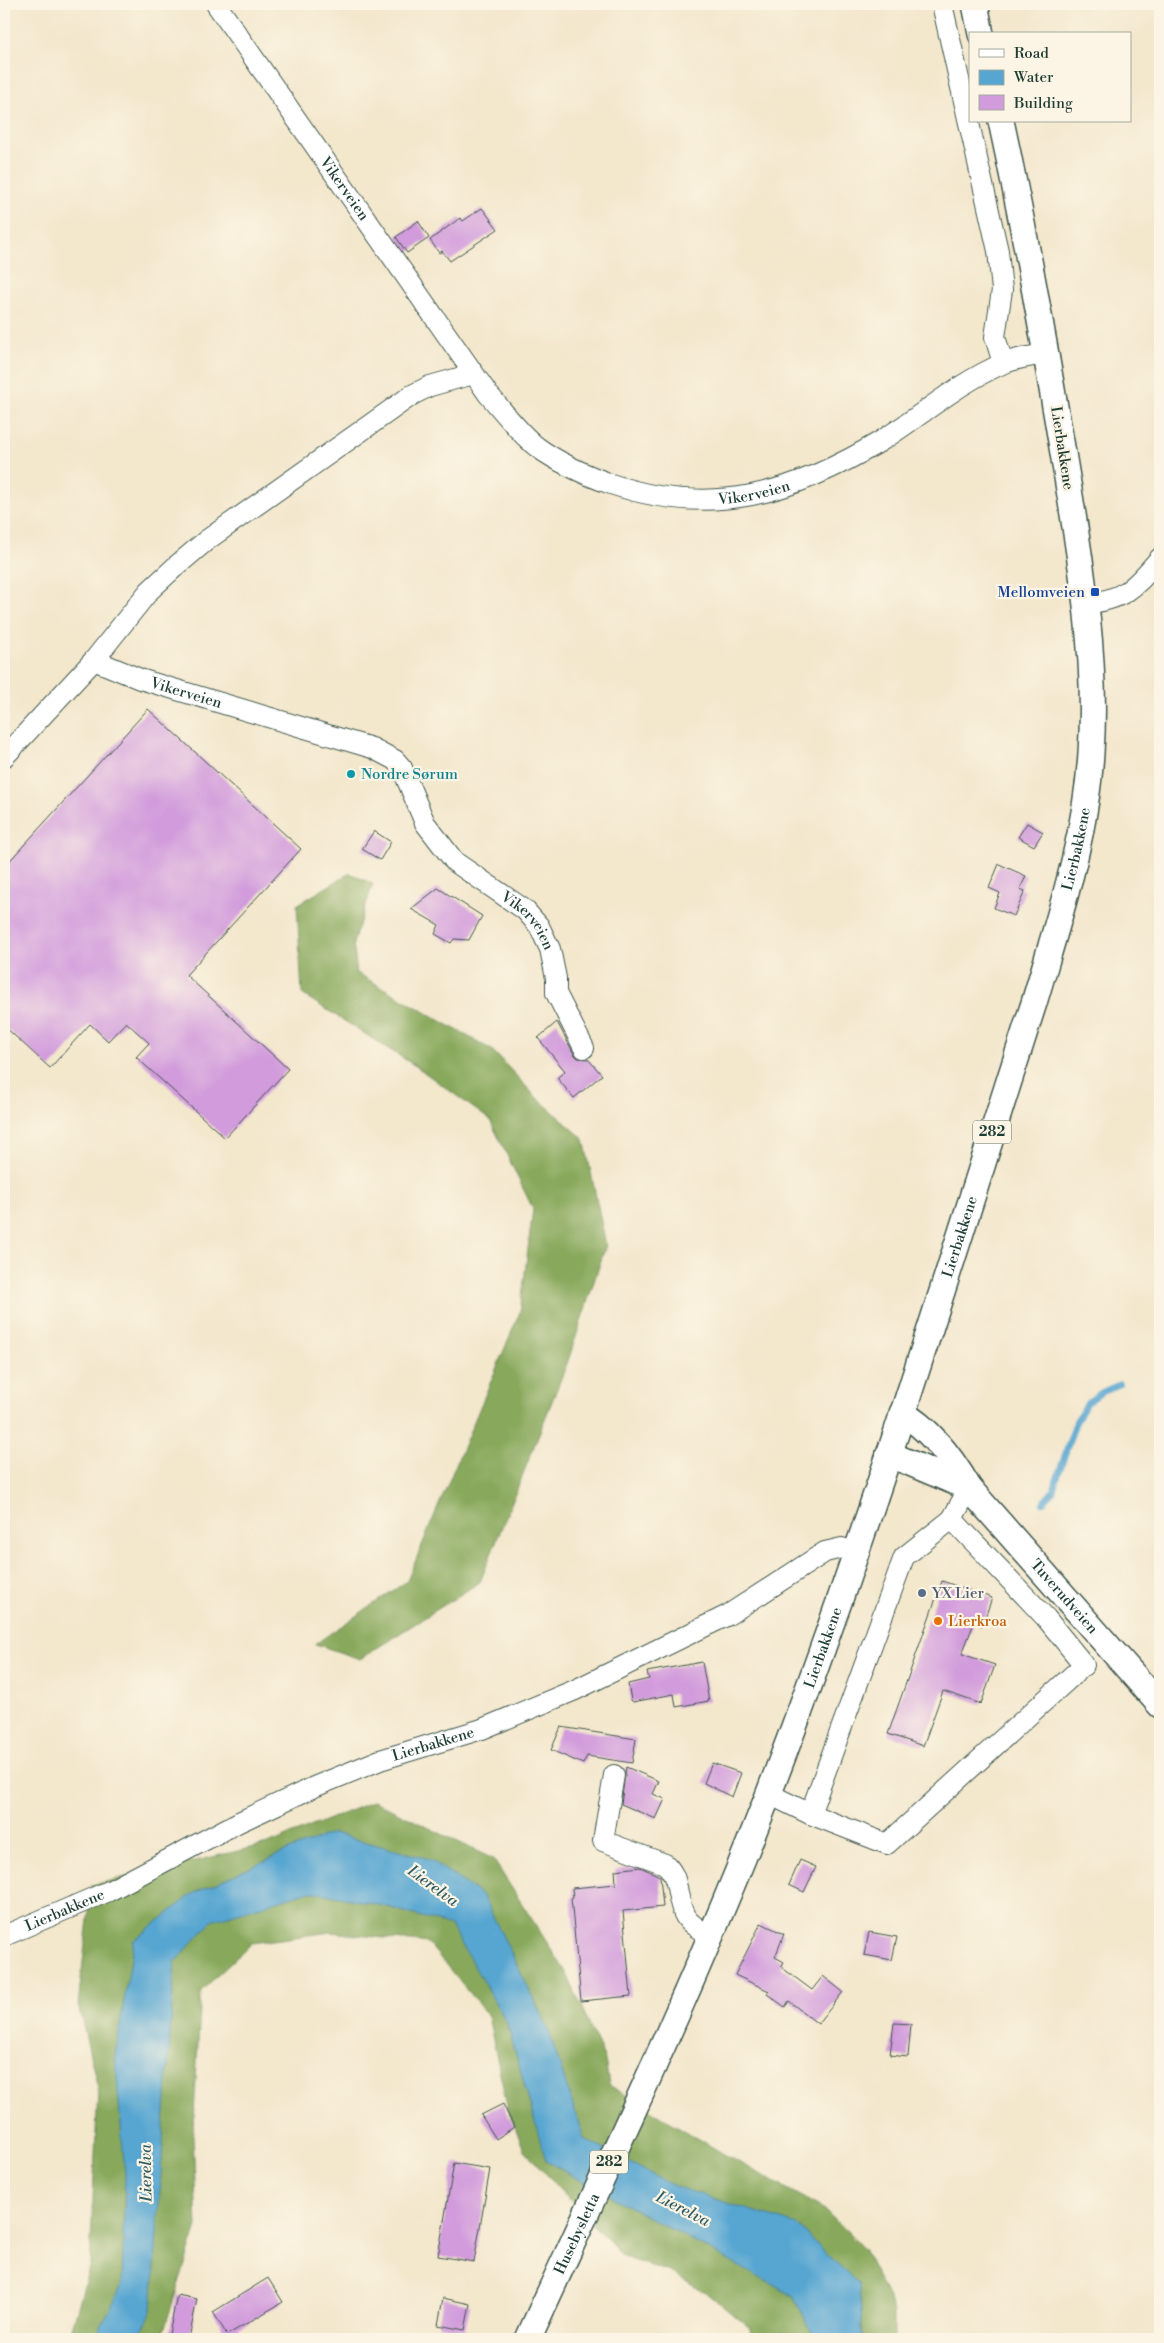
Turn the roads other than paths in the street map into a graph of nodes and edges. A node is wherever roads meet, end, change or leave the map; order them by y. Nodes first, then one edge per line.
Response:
1 (216, 4) edge
2 (942, 4) edge
3 (974, 4) edge
4 (981, 32) edge
5 (1001, 122) edge
6 (1046, 354) junction
7 (1003, 363) junction
8 (473, 374) junction
9 (1160, 558) edge
10 (1085, 604) junction
11 (94, 660) junction
12 (4, 757) edge
13 (584, 1048) dead end
14 (902, 1413) junction
15 (889, 1454) junction
16 (969, 1488) junction
17 (952, 1519) junction
18 (856, 1552) junction
19 (1160, 1705) edge
20 (614, 1775) dead end
21 (769, 1794) junction
22 (810, 1814) junction
23 (4, 1936) edge
24 (710, 1936) junction
25 (637, 2100) joint
26 (528, 2339) edge

1 - 8 street, Vikerveien
2 - 7 street
3 - 4 main road
5 - 6 main road, Lierbakkene / 282
6 - 7 street, Vikerveien
6 - 10 main road, Lierbakkene / 282
7 - 8 street, Vikerveien
8 - 11 street
9 - 10 street
10 - 14 main road, Lierbakkene / 282
11 - 12 street
11 - 13 street, Vikerveien
14 - 15 main road, Lierbakkene / 282
14 - 16 main road, Tuverudveien
15 - 16 main road, Tuverudveien
15 - 18 main road, Lierbakkene / 282
16 - 17 street
16 - 19 main road, Tuverudveien
17 - 22 street
17 - 22 street
18 - 21 main road, Lierbakkene / 282
18 - 23 street, Lierbakkene
20 - 24 street
21 - 22 street
21 - 24 main road, Lierbakkene / 282
24 - 25 main road, Lierbakkene / 282
25 - 26 main road, Husebysletta / 282

